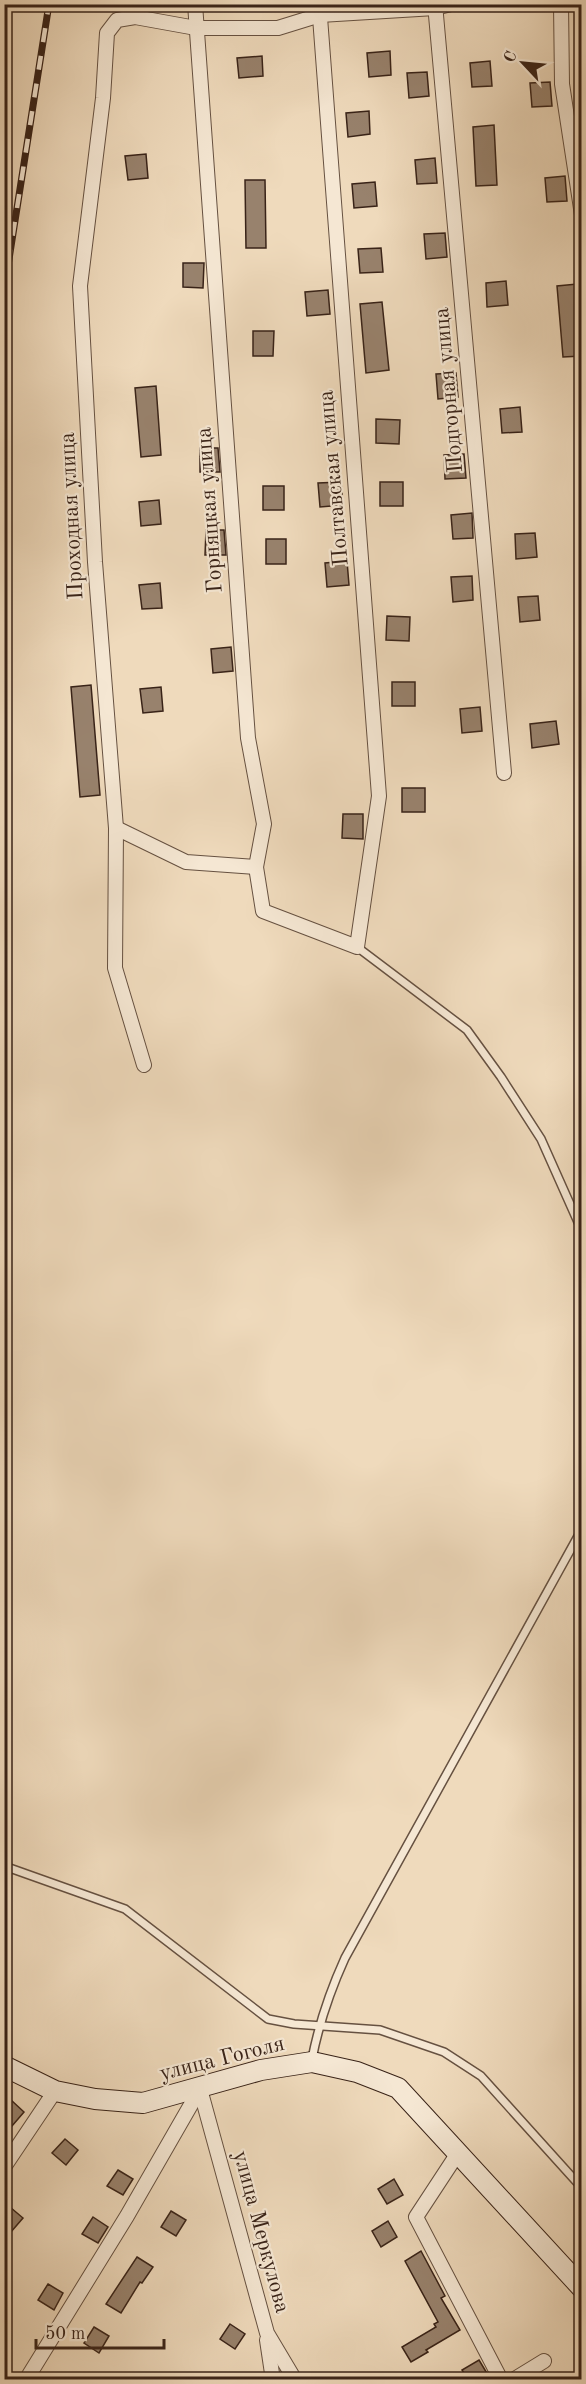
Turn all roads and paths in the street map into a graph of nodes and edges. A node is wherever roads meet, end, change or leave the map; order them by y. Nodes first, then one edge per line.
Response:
1 (195, 4) edge
2 (451, 4) edge
3 (561, 4) edge
4 (435, 6) edge
5 (319, 10) edge
6 (196, 28) junction
7 (582, 215) edge
8 (504, 773) dead end
9 (116, 828) junction
10 (256, 867) junction
11 (357, 947) junction
12 (144, 1065) dead end
13 (582, 1231) edge
14 (582, 1529) edge
15 (4, 1866) edge
16 (319, 2025) junction
17 (312, 2062) junction
18 (4, 2066) edge
19 (200, 2089) junction
20 (55, 2091) junction
21 (458, 2153) junction
22 (4, 2167) edge
23 (582, 2188) edge
24 (582, 2288) edge
25 (267, 2333) junction
26 (544, 2361) dead end
27 (26, 2379) edge
28 (273, 2379) edge
29 (295, 2379) edge
30 (501, 2379) edge
31 (513, 2379) edge

1 - 6 street, Горняцкая улица
2 - 4 street, Проходная улица
3 - 7 street
4 - 5 street, Проходная улица
4 - 8 street, Подгорная улица
5 - 6 street, Проходная улица
5 - 11 street, Полтавская улица
6 - 9 street, Проходная улица
6 - 10 street, Горняцкая улица
9 - 10 street
9 - 12 street, Проходная улица
10 - 11 street, Горняцкая улица
11 - 13 lane
14 - 16 lane
15 - 16 lane
16 - 17 lane
16 - 23 lane
17 - 19 street, улица Гоголя
17 - 21 street, улица Гоголя
18 - 20 street, улица Гоголя
19 - 20 street, улица Гоголя
19 - 25 street, улица Меркулова
19 - 27 street
20 - 22 street
21 - 24 street, улица Гоголя
21 - 30 street
25 - 28 street
25 - 29 street, улица Меркулова
26 - 31 street

